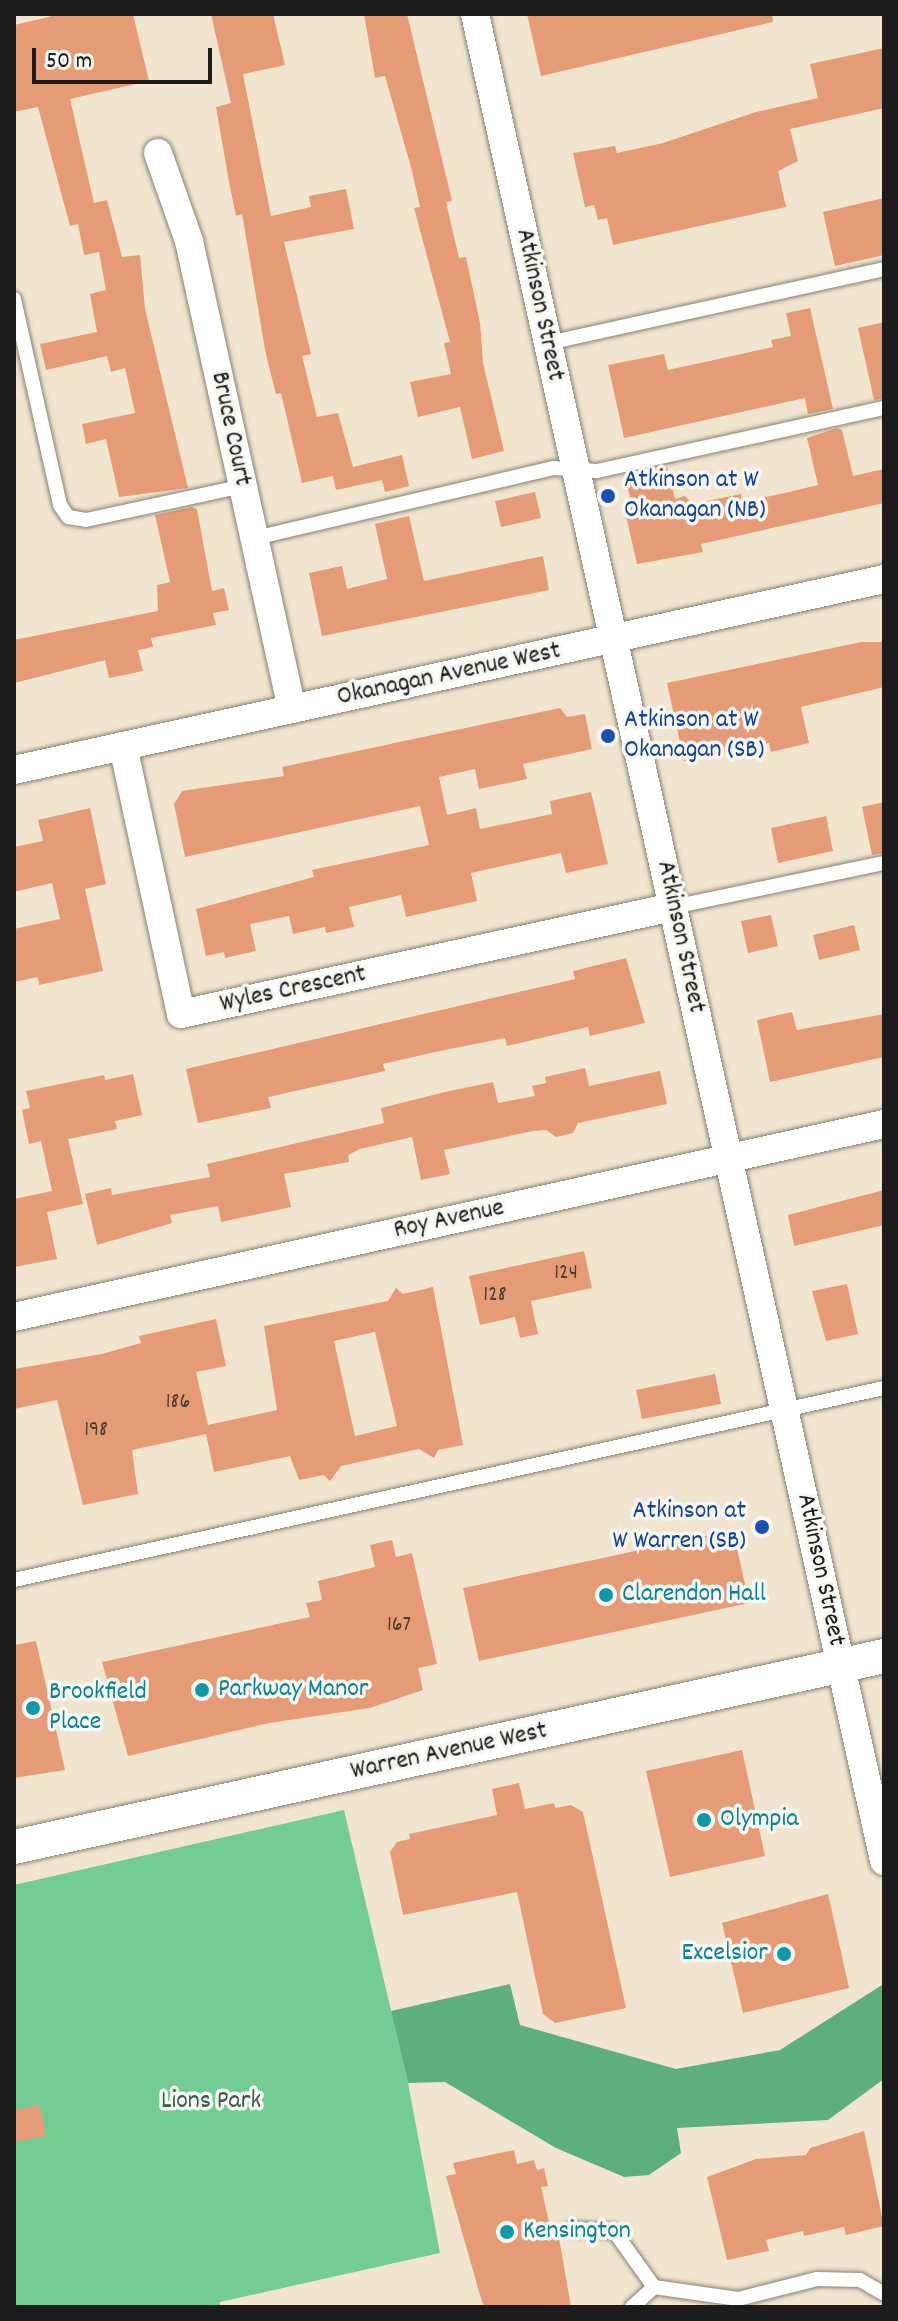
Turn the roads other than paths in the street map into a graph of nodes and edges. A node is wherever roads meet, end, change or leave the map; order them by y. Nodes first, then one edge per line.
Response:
1 (475, 14) edge
2 (158, 153) dead end
3 (884, 269) edge
4 (14, 299) edge
5 (548, 343) junction
6 (884, 408) edge
7 (576, 469) junction
8 (243, 486) junction
9 (255, 538) junction
10 (884, 579) edge
11 (613, 638) junction
12 (292, 709) junction
13 (123, 746) junction
14 (14, 770) edge
15 (884, 863) edge
16 (673, 907) junction
17 (884, 1124) edge
18 (729, 1158) junction
19 (14, 1317) edge
20 (884, 1388) edge
21 (784, 1409) junction
22 (14, 1580) edge
23 (884, 1656) edge
24 (841, 1666) junction
25 (14, 1847) edge
26 (884, 1861) edge
27 (570, 2229) dead end
28 (654, 2287) junction
29 (884, 2294) edge
30 (632, 2307) edge

1 - 5 street, Atkinson Street
2 - 8 street, Bruce Court
3 - 5 lane
4 - 8 lane
5 - 7 street, Atkinson Street
6 - 7 lane
7 - 9 lane
7 - 11 street, Atkinson Street
8 - 9 street, Bruce Court
9 - 12 street, Bruce Court
10 - 11 street, Okanagan Avenue West
11 - 12 street, Okanagan Avenue West
11 - 16 street, Atkinson Street
12 - 13 street, Okanagan Avenue West
13 - 14 street, Okanagan Avenue West
13 - 16 street, Wyles Crescent
15 - 16 lane
16 - 18 street, Atkinson Street
17 - 18 street, Roy Avenue
18 - 19 street, Roy Avenue
18 - 21 street, Atkinson Street
20 - 21 lane
21 - 22 lane
21 - 24 street, Atkinson Street
23 - 24 street, Warren Avenue West
24 - 25 street, Warren Avenue West
24 - 26 street, Atkinson Street
27 - 28 lane
28 - 29 lane
28 - 30 lane

